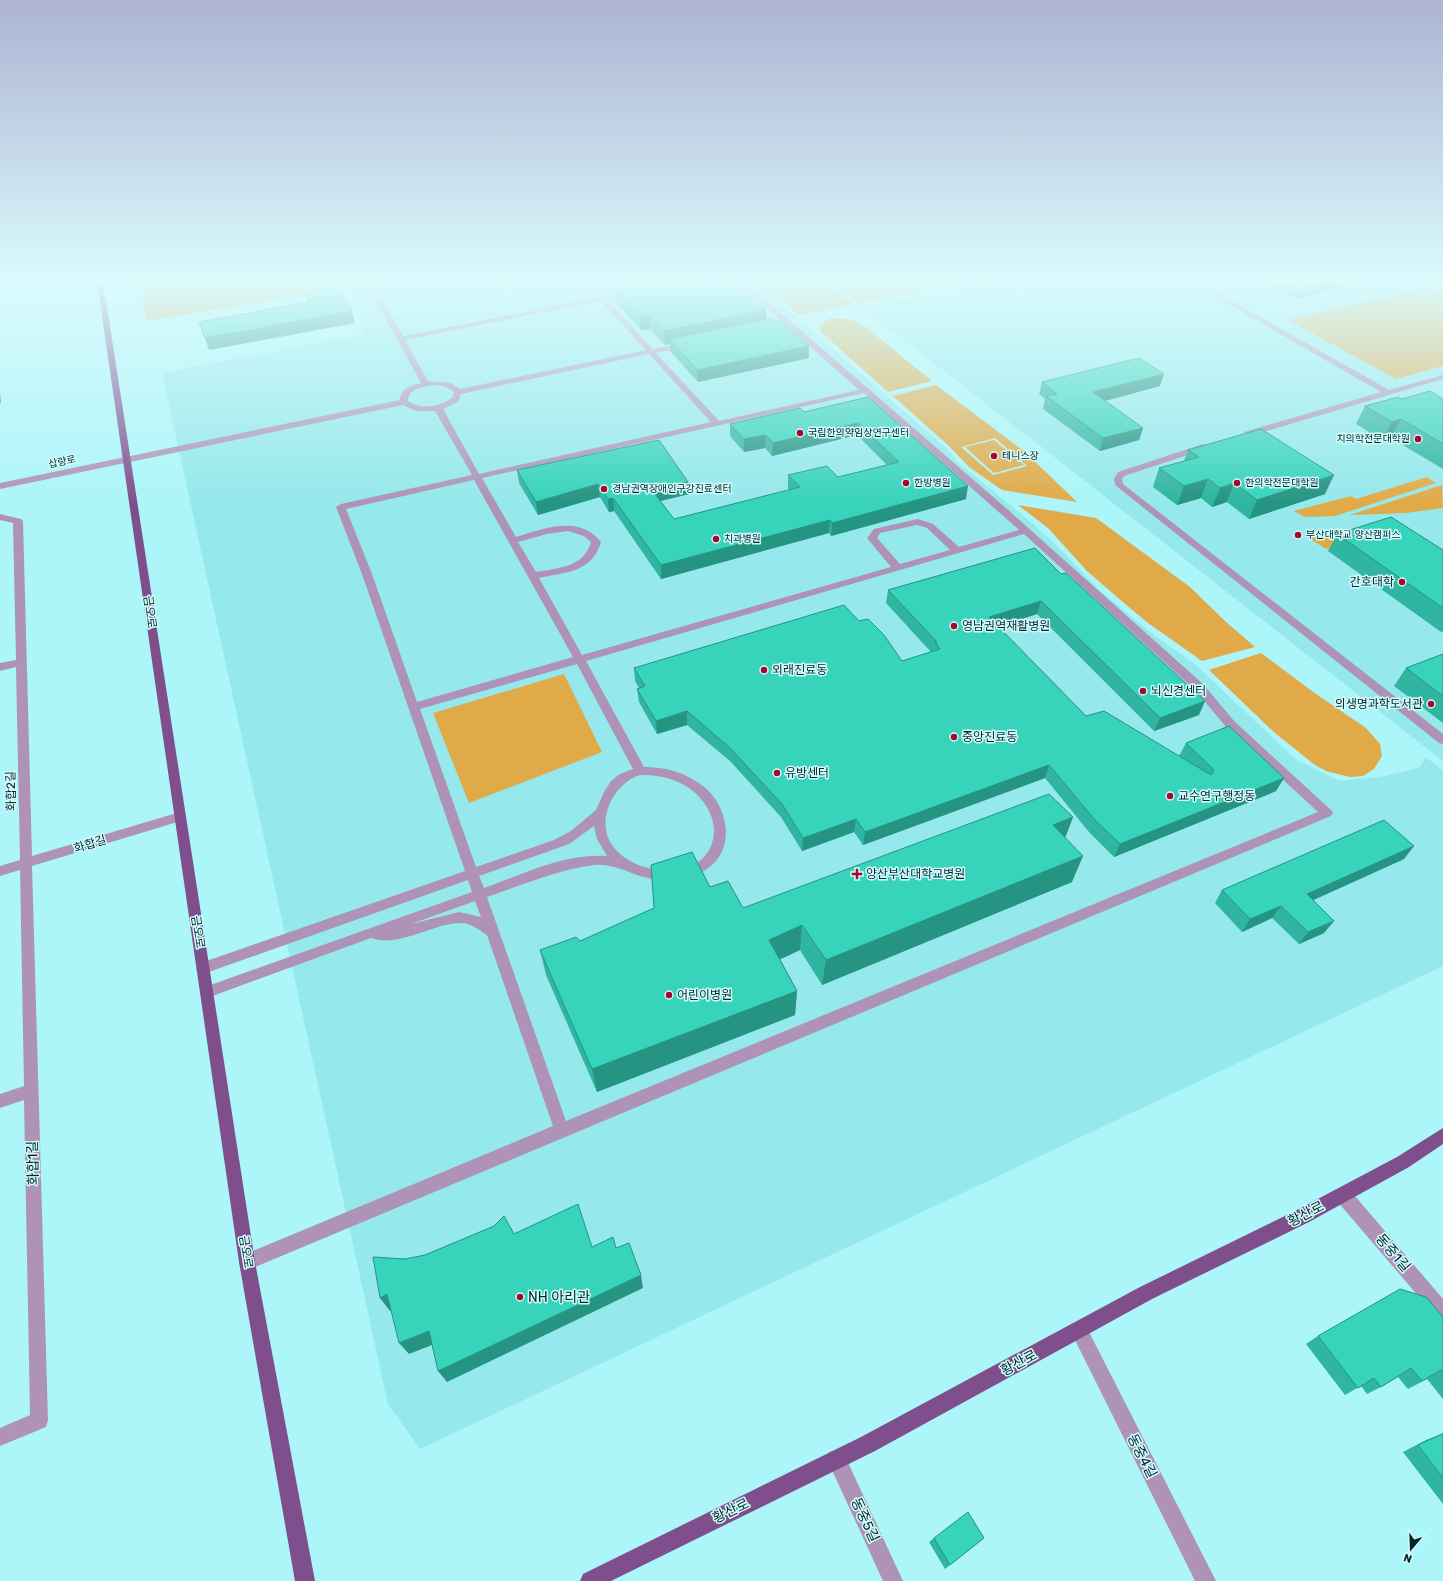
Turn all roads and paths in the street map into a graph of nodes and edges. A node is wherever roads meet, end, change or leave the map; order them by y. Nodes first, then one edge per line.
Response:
1 (112, 355) edge
2 (409, 355) edge
3 (634, 355) edge
4 (655, 355) edge
5 (821, 355) edge
6 (1320, 355) edge
7 (1443, 377) edge
8 (426, 384) junction
9 (864, 391) junction
10 (458, 392) junction
11 (1388, 393) junction
12 (404, 402) junction
13 (438, 408) junction
14 (716, 423) junction
15 (1237, 437) edge
16 (1215, 443) edge
17 (128, 460) junction
18 (476, 477) junction
19 (0, 486) edge
20 (0, 517) edge
21 (1026, 531) junction
22 (513, 541) junction
23 (957, 551) junction
24 (897, 568) junction
25 (533, 576) junction
26 (580, 660) junction
27 (21, 662) junction
28 (0, 667) edge
29 (413, 707) junction
30 (1443, 740) edge
31 (640, 771) junction
32 (600, 812) junction
33 (180, 817) junction
34 (623, 862) junction
35 (26, 863) junction
36 (0, 871) edge
37 (471, 874) junction
38 (479, 895) junction
39 (492, 931) junction
40 (366, 934) junction
41 (203, 968) junction
42 (206, 992) junction
43 (31, 1091) junction
44 (0, 1101) edge
45 (562, 1130) junction
46 (1443, 1136) edge
47 (1343, 1195) junction
48 (247, 1262) junction
49 (1443, 1312) edge
50 (1080, 1330) junction
51 (0, 1437) edge
52 (836, 1459) junction
53 (305, 1581) edge
54 (590, 1581) edge
55 (893, 1581) edge
56 (1206, 1581) edge

1 - 17 main road, 금오로
2 - 8 street
3 - 10 street
4 - 14 street
5 - 9 street
6 - 11 street
7 - 11 street
8 - 10 street
8 - 12 street
9 - 14 street
9 - 21 street
10 - 13 street
11 - 15 street
12 - 13 street
12 - 17 street, 삽량로
13 - 18 street
14 - 18 street
16 - 30 street
17 - 19 street, 삽량로
17 - 33 main road, 금오로
18 - 22 street
18 - 29 street
20 - 27 street, 화합2길
21 - 23 street
21 - 45 street
22 - 25 street
22 - 25 street
23 - 24 street
23 - 24 street
24 - 26 street
25 - 26 street
26 - 29 street
26 - 31 street
27 - 28 street
27 - 35 street, 화합2길
29 - 37 street
31 - 32 street
31 - 34 street
32 - 34 street
32 - 37 street
33 - 35 street, 화합길
33 - 41 main road, 금오로
34 - 38 street
35 - 36 street, 화합길
35 - 43 street, 화합1길
37 - 38 street
37 - 41 street
38 - 39 street
38 - 40 street
39 - 40 street
39 - 45 street
40 - 42 street
41 - 42 main road, 금오로
42 - 48 main road, 금오로
43 - 44 street
43 - 51 street, 화합1길
45 - 48 street
46 - 47 main road, 황산로
47 - 49 street, 동중1길
47 - 50 main road, 황산로
48 - 53 main road, 금오로
50 - 52 main road, 황산로
50 - 56 street, 동중4길
52 - 54 main road, 황산로
52 - 55 street, 동중5길

